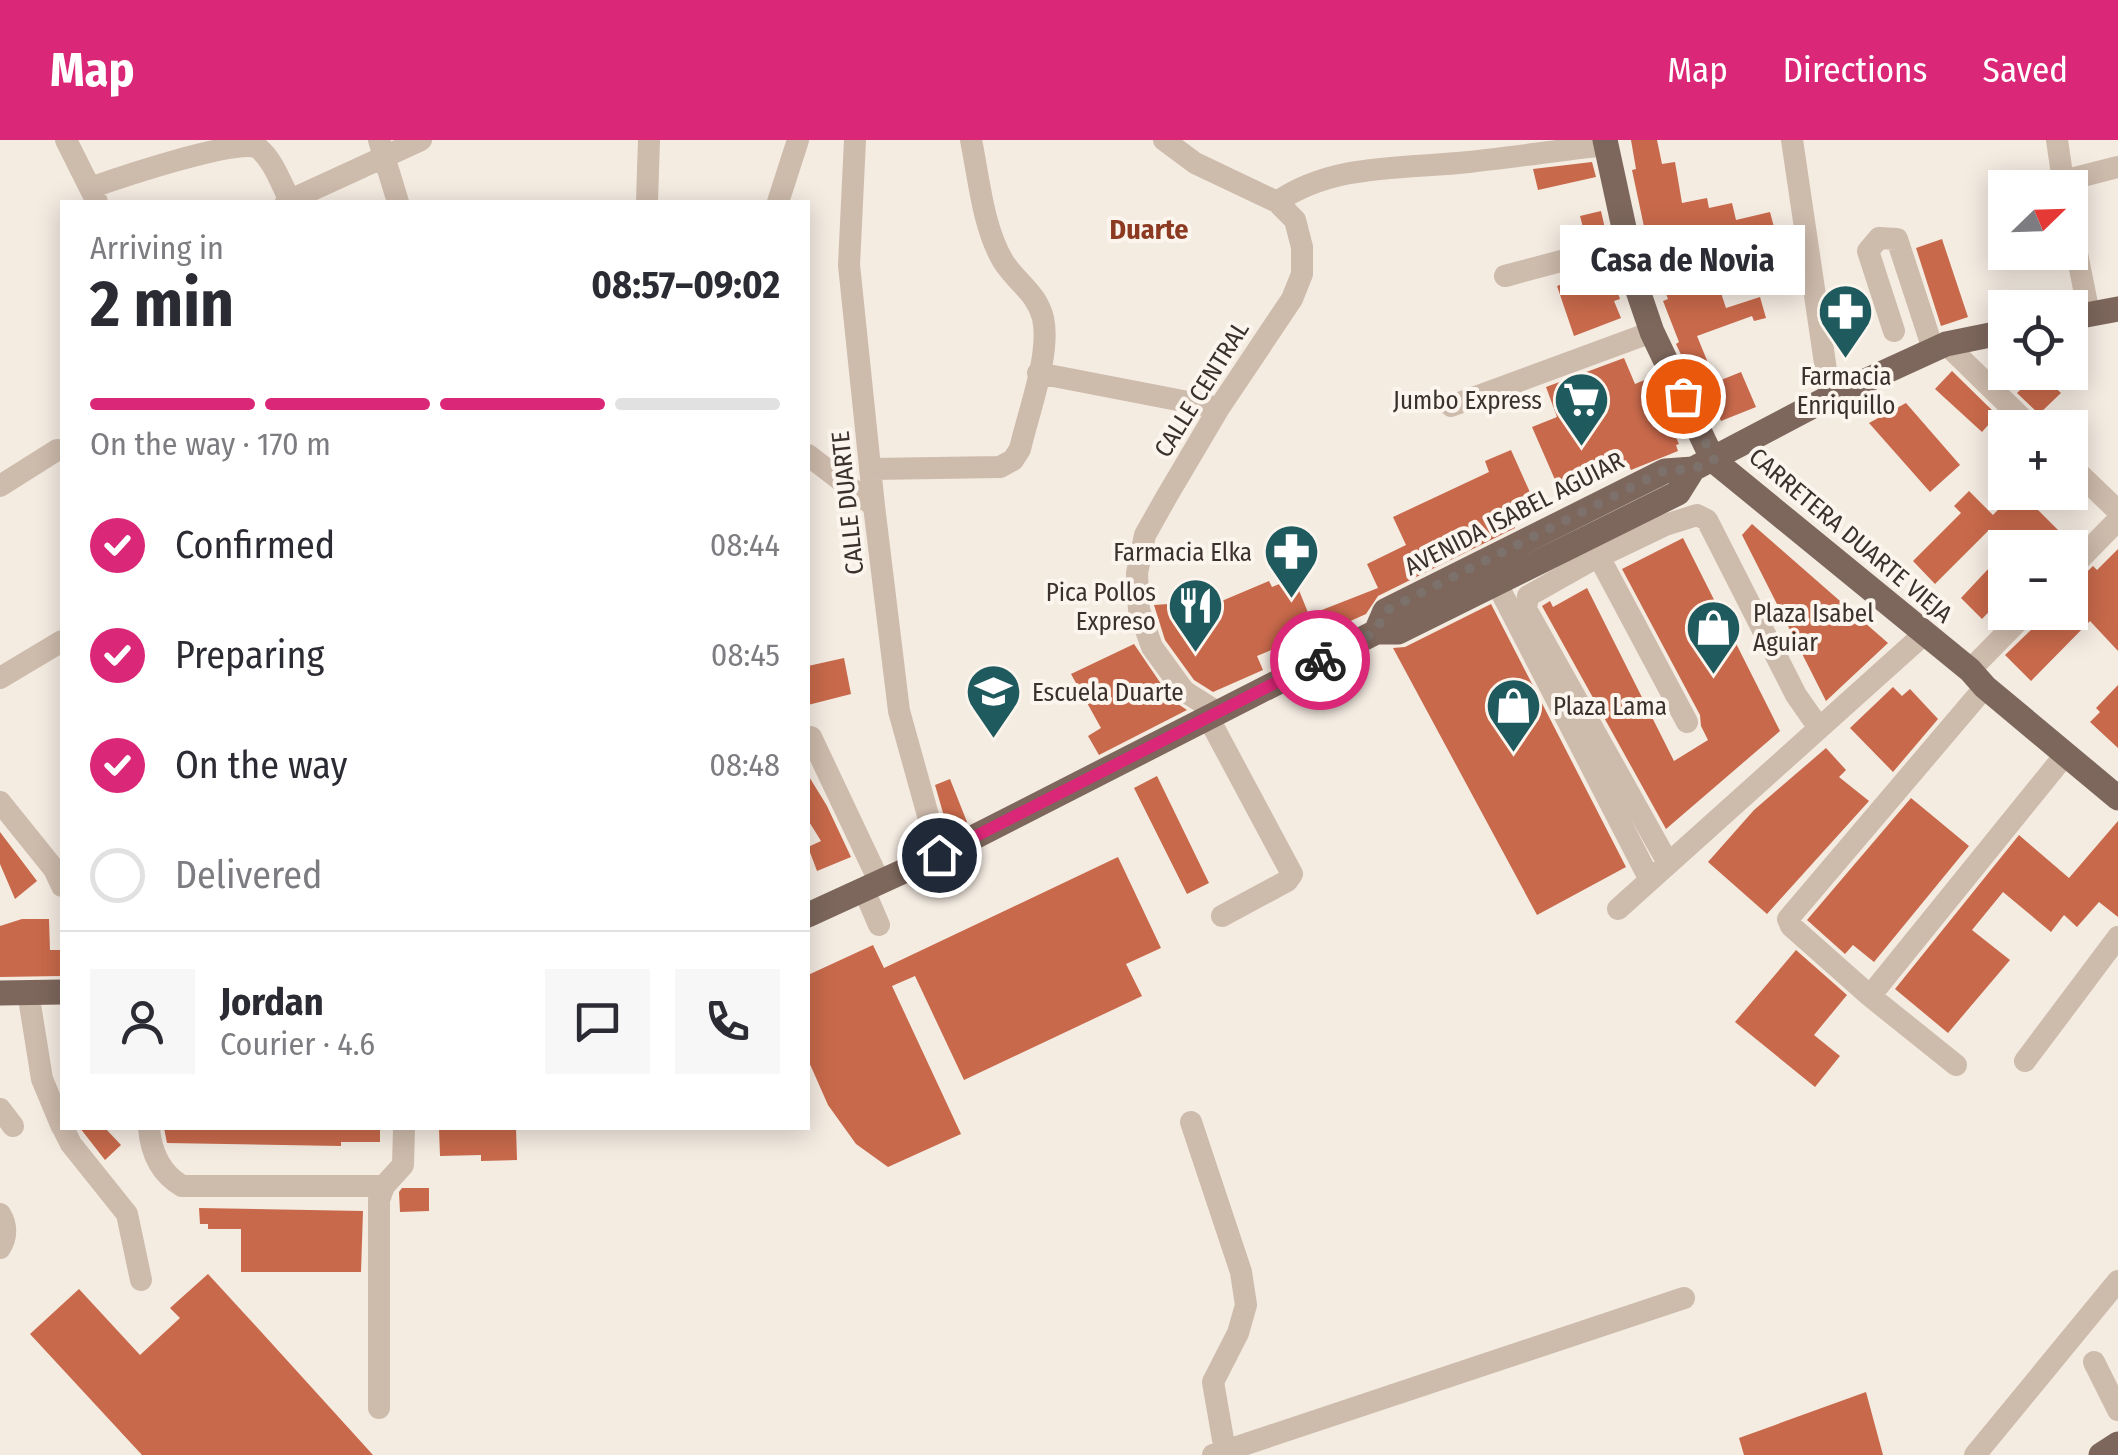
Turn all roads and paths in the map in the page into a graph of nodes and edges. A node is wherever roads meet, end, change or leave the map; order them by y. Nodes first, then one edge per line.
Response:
1 (66, 140) edge
2 (421, 140) edge
3 (648, 140) edge
4 (798, 140) edge
5 (855, 140) edge
6 (972, 140) edge
7 (1164, 140) edge
8 (1792, 140) edge
9 (2057, 140) edge
10 (1605, 143) edge
11 (189, 146) edge
12 (382, 148) edge
13 (2118, 167) edge
14 (2061, 170) edge
15 (2088, 176) edge
16 (94, 195) edge
17 (287, 200) edge
18 (291, 200) edge
19 (397, 200) edge
20 (647, 200) edge
21 (779, 200) edge
22 (1277, 202) junction
23 (1626, 244) junction
24 (1505, 276) dead end
25 (2118, 309) edge
26 (2088, 315) edge
27 (1894, 331) dead end
28 (1652, 332) junction
29 (1988, 336) edge
30 (1939, 347) junction
31 (1038, 373) junction
32 (1830, 397) junction
33 (1451, 406) dead end
34 (1219, 408) junction
35 (2011, 410) edge
36 (57, 450) dead end
37 (810, 458) edge
38 (1703, 464) junction
39 (872, 469) junction
40 (2088, 482) edge
41 (0, 486) edge
42 (874, 506) junction
43 (2118, 511) edge
44 (2118, 520) edge
45 (2088, 551) edge
46 (1590, 553) junction
47 (1492, 573) junction
48 (2013, 630) edge
49 (1923, 635) junction
50 (60, 641) edge
51 (0, 678) edge
52 (1977, 678) junction
53 (1213, 715) junction
54 (1688, 722) dead end
55 (1819, 728) junction
56 (811, 737) dead end
57 (2065, 754) junction
58 (2112, 784) edge
59 (0, 802) edge
60 (939, 855) junction
61 (1668, 863) junction
62 (1650, 880) junction
63 (60, 882) edge
64 (872, 886) junction
65 (1618, 908) dead end
66 (810, 914) edge
67 (1222, 916) dead end
68 (879, 924) dead end
69 (2118, 938) edge
70 (28, 992) junction
71 (60, 992) edge
72 (0, 993) edge
73 (1870, 996) junction
74 (2025, 1061) dead end
75 (1956, 1065) dead end
76 (60, 1120) edge
77 (1190, 1122) dead end
78 (64, 1130) edge
79 (149, 1130) edge
80 (404, 1130) edge
81 (384, 1186) junction
82 (0, 1214) edge
83 (0, 1248) edge
84 (141, 1280) dead end
85 (2118, 1280) edge
86 (1684, 1298) dead end
87 (2094, 1362) dead end
88 (380, 1408) dead end
89 (2118, 1410) edge
90 (2118, 1444) edge
91 (1219, 1453) edge
92 (1975, 1455) edge
93 (2100, 1455) edge

1 - 16 street
2 - 12 street
3 - 20 street
4 - 21 street
5 - 39 street, CALLE DUARTE
6 - 31 street
7 - 22 street
8 - 32 street
9 - 14 street
10 - 22 street
10 - 23 main road, CARRETERA DUARTE VIEJA
11 - 16 street
11 - 17 street
12 - 18 street
12 - 19 street
13 - 15 street
22 - 34 street, CALLE CENTRAL
23 - 24 street
23 - 28 main road, CARRETERA DUARTE VIEJA
25 - 26 main road
27 - 30 street
28 - 33 street
28 - 38 main road, CARRETERA DUARTE VIEJA
29 - 30 main road, AVENIDA ISABEL AGUIAR
30 - 32 main road, AVENIDA ISABEL AGUIAR
30 - 35 street
31 - 34 street
31 - 39 street
32 - 38 main road, AVENIDA ISABEL AGUIAR
34 - 53 street, CALLE CENTRAL
36 - 41 street
37 - 42 street
38 - 46 main road, AVENIDA ISABEL AGUIAR
38 - 47 main road, AVENIDA ISABEL AGUIAR
38 - 49 main road, CARRETERA DUARTE VIEJA
39 - 42 street, CALLE DUARTE
40 - 43 street
42 - 60 street, CALLE DUARTE
44 - 45 street
46 - 47 main road, AVENIDA ISABEL AGUIAR
46 - 54 street
46 - 55 street
46 - 61 street
47 - 53 main road, AVENIDA ISABEL AGUIAR
47 - 62 street
48 - 52 street
49 - 52 main road, CARRETERA DUARTE VIEJA
49 - 55 street
50 - 51 street
52 - 57 main road, CARRETERA DUARTE VIEJA
52 - 73 street
53 - 60 main road, AVENIDA ISABEL AGUIAR
53 - 67 street
55 - 61 street
56 - 64 street
57 - 58 main road, CARRETERA DUARTE VIEJA
57 - 73 street
59 - 63 street
60 - 64 main road, AVENIDA ISABEL AGUIAR
61 - 62 street
62 - 65 street
64 - 66 main road, AVENIDA ISABEL AGUIAR
64 - 68 street
69 - 74 street
70 - 71 main road
70 - 72 main road
70 - 76 street
73 - 75 street
77 - 91 street
78 - 84 street
79 - 81 street
80 - 81 street
81 - 88 street
82 - 83 street
85 - 92 street
86 - 91 street
87 - 89 street
90 - 93 main road

